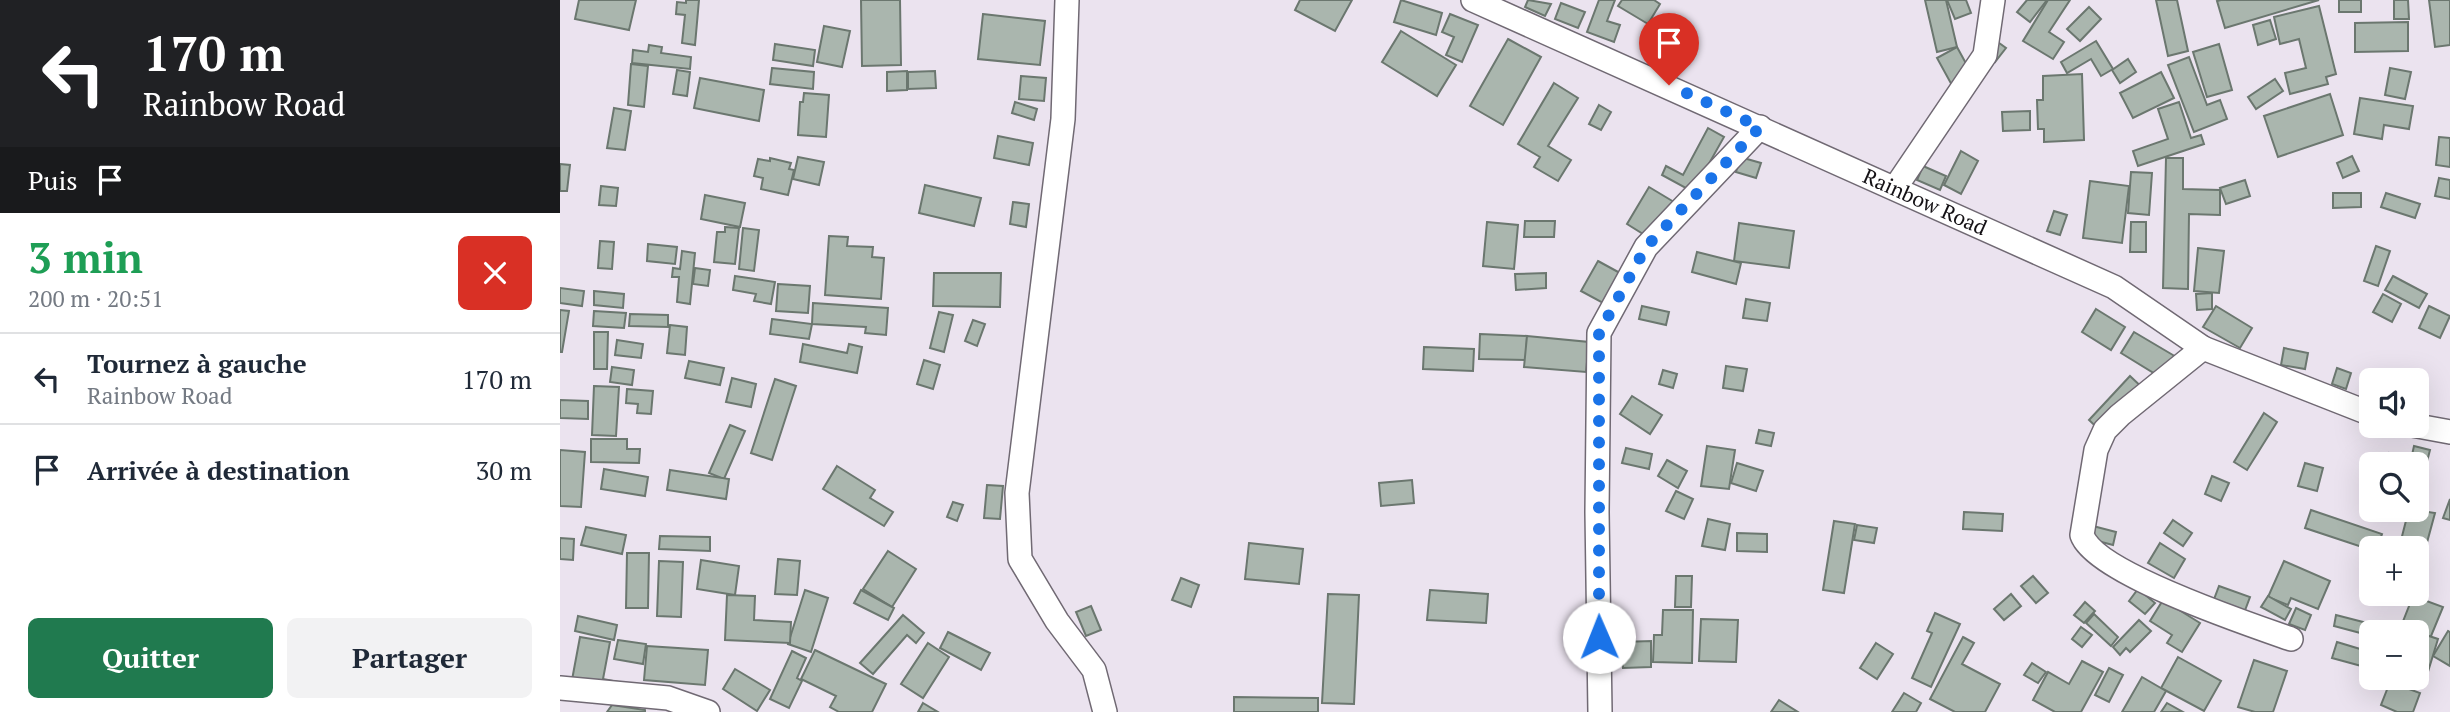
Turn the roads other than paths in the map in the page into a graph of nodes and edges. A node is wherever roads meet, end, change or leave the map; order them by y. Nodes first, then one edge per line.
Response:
1 (1067, 0) edge
2 (1473, 0) edge
3 (1993, 0) edge
4 (1760, 127) junction
5 (1895, 188) junction
6 (2203, 348) junction
7 (2359, 409) edge
8 (2429, 428) edge
9 (2450, 432) edge
10 (2291, 639) dead end
11 (560, 688) edge
12 (708, 712) edge
13 (1105, 712) edge
14 (1600, 712) edge

1 - 13 street
2 - 4 street, Rainbow Road
3 - 5 street
4 - 5 street, Rainbow Road
4 - 14 street
5 - 6 street, Rainbow Road
6 - 7 street, Rainbow Road
6 - 10 street
8 - 9 street
11 - 12 street

